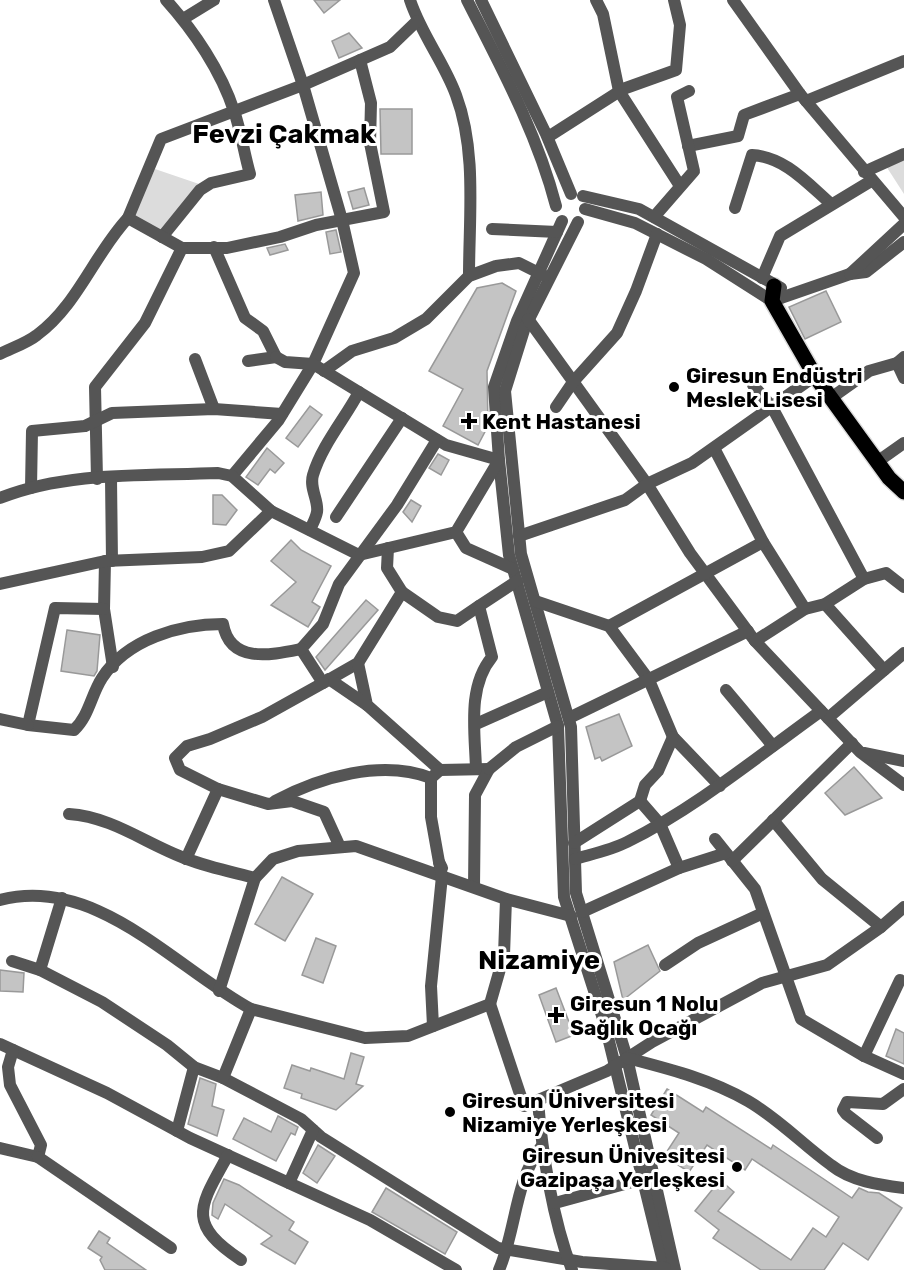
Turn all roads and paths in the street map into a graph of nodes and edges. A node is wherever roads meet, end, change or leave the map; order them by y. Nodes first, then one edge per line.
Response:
1 (166, 0) edge
2 (214, 0) edge
3 (274, 0) edge
4 (410, 0) edge
5 (467, 0) edge
6 (481, 0) edge
7 (596, 0) edge
8 (674, 0) edge
9 (733, 0) edge
10 (183, 19) junction
11 (417, 21) junction
12 (360, 60) junction
13 (904, 61) edge
14 (303, 86) junction
15 (619, 91) junction
16 (689, 92) dead end
17 (803, 98) junction
18 (234, 111) junction
19 (548, 137) junction
20 (688, 146) junction
21 (904, 154) edge
22 (868, 177) junction
23 (680, 186) junction
24 (577, 195) junction
25 (831, 204) junction
26 (556, 206) junction
27 (735, 208) dead end
28 (585, 209) junction
29 (654, 217) junction
30 (904, 217) edge
31 (128, 218) junction
32 (342, 220) junction
33 (578, 222) junction
34 (904, 224) edge
35 (560, 226) junction
36 (492, 229) dead end
37 (657, 234) junction
38 (162, 237) junction
39 (904, 242) edge
40 (214, 247) junction
41 (182, 248) junction
42 (850, 274) junction
43 (544, 275) junction
44 (469, 276) junction
45 (769, 288) junction
46 (528, 319) junction
47 (0, 354) edge
48 (276, 357) junction
49 (195, 359) dead end
50 (901, 360) edge
51 (248, 361) dead end
52 (319, 368) junction
53 (815, 376) junction
54 (904, 378) edge
55 (573, 382) junction
56 (753, 386) dead end
57 (359, 392) junction
58 (831, 398) junction
59 (556, 407) dead end
60 (772, 407) junction
61 (214, 409) junction
62 (282, 414) junction
63 (402, 418) junction
64 (97, 419) junction
65 (437, 440) junction
66 (904, 443) edge
67 (714, 448) junction
68 (499, 460) junction
69 (877, 462) junction
70 (232, 476) junction
71 (111, 478) junction
72 (97, 479) junction
73 (647, 484) junction
74 (31, 488) junction
75 (904, 492) edge
76 (0, 498) edge
77 (271, 511) junction
78 (336, 517) dead end
79 (310, 530) junction
80 (456, 532) junction
81 (519, 536) junction
82 (763, 542) junction
83 (388, 548) junction
84 (359, 555) junction
85 (108, 561) junction
86 (705, 573) junction
87 (515, 575) junction
88 (864, 579) junction
89 (0, 584) edge
90 (904, 586) edge
91 (402, 592) junction
92 (535, 602) junction
93 (825, 604) junction
94 (479, 606) junction
95 (104, 609) junction
96 (805, 609) junction
97 (609, 626) junction
98 (751, 636) junction
99 (302, 649) junction
100 (904, 653) edge
101 (358, 663) junction
102 (113, 667) junction
103 (884, 670) junction
104 (649, 680) junction
105 (326, 681) junction
106 (726, 690) dead end
107 (548, 692) junction
108 (367, 705) junction
109 (824, 714) junction
110 (568, 718) junction
111 (0, 719) edge
112 (28, 724) junction
113 (476, 724) junction
114 (558, 726) junction
115 (673, 737) junction
116 (773, 746) junction
117 (856, 747) junction
118 (904, 761) edge
119 (476, 769) junction
120 (489, 769) junction
121 (436, 774) junction
122 (720, 786) junction
123 (904, 786) edge
124 (218, 789) junction
125 (640, 801) junction
126 (268, 804) junction
127 (69, 814) dead end
128 (773, 820) junction
129 (660, 824) junction
130 (715, 839) dead end
131 (574, 843) junction
132 (340, 847) junction
133 (729, 857) junction
134 (186, 859) junction
135 (575, 859) junction
136 (679, 868) junction
137 (255, 878) junction
138 (446, 878) junction
139 (474, 887) junction
140 (62, 898) junction
141 (506, 898) junction
142 (0, 900) edge
143 (904, 906) edge
144 (764, 913) junction
145 (577, 914) junction
146 (881, 927) junction
147 (12, 961) dead end
148 (665, 965) dead end
149 (40, 970) junction
150 (786, 976) junction
151 (898, 979) edge
152 (219, 991) junction
153 (490, 1004) junction
154 (251, 1009) junction
155 (433, 1026) junction
156 (0, 1044) edge
157 (13, 1050) junction
158 (864, 1056) junction
159 (627, 1058) junction
160 (615, 1066) junction
161 (194, 1067) junction
162 (904, 1074) edge
163 (224, 1078) junction
164 (904, 1089) edge
165 (538, 1101) junction
166 (313, 1130) junction
167 (177, 1131) junction
168 (877, 1138) dead end
169 (541, 1147) junction
170 (0, 1148) edge
171 (228, 1155) junction
172 (38, 1157) junction
173 (643, 1179) junction
174 (289, 1183) junction
175 (904, 1188) edge
176 (555, 1203) junction
177 (171, 1248) dead end
178 (508, 1250) junction
179 (241, 1260) dead end
180 (570, 1265) edge
181 (456, 1270) edge
182 (500, 1270) edge
183 (668, 1270) edge

1 - 10 street
2 - 10 street
3 - 14 street
4 - 11 street
5 - 26 street
6 - 19 street
7 - 15 street
8 - 15 street
9 - 17 street
10 - 18 street
11 - 12 street
11 - 44 street
12 - 14 street
12 - 32 street
13 - 17 street
14 - 18 street
14 - 32 street
15 - 19 street
15 - 23 street
16 - 20 street
17 - 20 street
17 - 22 street
18 - 31 street
18 - 38 street
19 - 24 street
20 - 23 street
21 - 22 street
22 - 25 street
22 - 30 street
23 - 29 street
24 - 26 street
24 - 28 street
24 - 29 street
25 - 27 street
25 - 45 street
26 - 35 street
28 - 33 street
28 - 37 street
29 - 45 street
31 - 38 street
31 - 47 street
32 - 40 street
32 - 52 street
33 - 35 street
33 - 43 street
34 - 42 street
35 - 36 street
35 - 43 street
37 - 45 street
37 - 55 street
38 - 41 street
39 - 42 street
40 - 41 street
40 - 48 street
41 - 64 street
42 - 45 street
43 - 44 street
43 - 46 street
43 - 68 street
44 - 52 street
45 - 53 main road
46 - 55 street
46 - 81 street
48 - 51 street
48 - 52 street
49 - 61 street
50 - 54 street
50 - 58 street
52 - 57 street
52 - 62 street
53 - 58 main road
53 - 60 street
55 - 59 street
55 - 73 street
56 - 60 street
57 - 63 street
57 - 79 street
58 - 69 main road
60 - 67 street
60 - 88 street
61 - 62 street
61 - 64 street
62 - 70 street
63 - 65 street
63 - 78 street
64 - 72 street
64 - 74 street
65 - 68 street
65 - 84 street
66 - 69 street
67 - 73 street
67 - 82 street
68 - 80 street
68 - 87 street
69 - 75 main road
70 - 71 street
70 - 77 street
71 - 72 street
71 - 85 street
72 - 74 street
73 - 81 street
73 - 86 street
74 - 76 street
77 - 79 street
77 - 85 street
79 - 84 street
80 - 83 street
80 - 87 street
81 - 92 street
82 - 86 street
82 - 96 street
83 - 84 street
83 - 91 street
84 - 99 street
85 - 89 street
85 - 95 street
86 - 97 street
86 - 98 street
87 - 94 street
87 - 107 street
88 - 90 street
88 - 93 street
91 - 94 street
91 - 101 street
92 - 97 street
92 - 110 street
93 - 96 street
93 - 103 street
94 - 113 street
95 - 102 street
95 - 112 street
96 - 98 street
97 - 104 street
98 - 104 street
98 - 109 street
99 - 102 street
99 - 105 street
100 - 103 street
101 - 105 street
101 - 108 street
102 - 112 street
103 - 109 street
104 - 110 street
104 - 115 street
105 - 108 street
105 - 124 street
106 - 116 street
107 - 113 street
107 - 114 street
108 - 121 street
109 - 116 street
109 - 117 street
110 - 131 street
111 - 112 street
113 - 119 street
114 - 120 street
114 - 145 street
115 - 122 street
115 - 125 street
116 - 122 street
117 - 118 street
117 - 123 street
117 - 128 street
119 - 120 street
119 - 121 street
120 - 139 street
121 - 126 street
121 - 138 street
122 - 129 street
124 - 126 street
124 - 134 street
125 - 129 street
125 - 131 street
126 - 132 street
127 - 134 street
128 - 133 street
128 - 146 street
129 - 135 street
129 - 136 street
130 - 133 street
131 - 135 street
132 - 137 street
132 - 138 street
133 - 136 street
133 - 144 street
134 - 137 street
135 - 145 street
136 - 145 street
137 - 152 street
138 - 139 street
138 - 155 street
139 - 141 street
140 - 142 street
140 - 149 street
140 - 152 street
141 - 145 street
141 - 153 street
143 - 146 street
144 - 148 street
144 - 150 street
145 - 159 street
145 - 160 street
146 - 150 street
147 - 149 street
149 - 161 street
150 - 158 street
150 - 159 street
151 - 158 street
152 - 154 street
153 - 155 street
153 - 165 street
154 - 155 street
154 - 163 street
156 - 157 street
157 - 167 street
157 - 172 street
158 - 162 street
159 - 160 street
159 - 175 street
159 - 183 street
160 - 165 street
160 - 173 street
161 - 163 street
161 - 167 street
163 - 166 street
164 - 168 street
165 - 169 street
166 - 174 street
166 - 178 street
167 - 171 street
169 - 176 street
169 - 178 street
170 - 172 street
171 - 174 street
171 - 179 street
172 - 177 street
173 - 176 street
173 - 183 street
174 - 181 street
176 - 180 street
178 - 180 street
178 - 182 street
180 - 183 street

